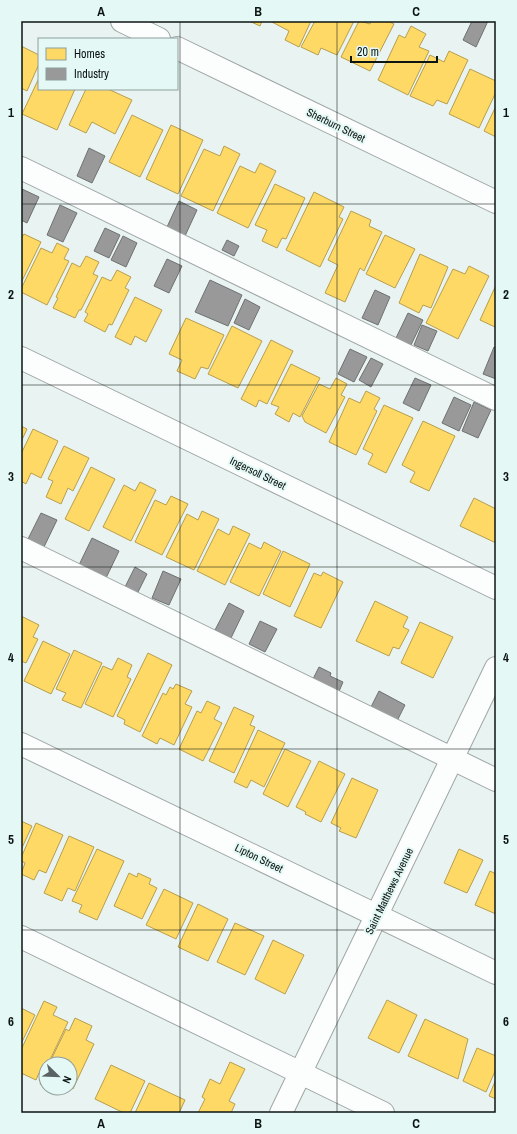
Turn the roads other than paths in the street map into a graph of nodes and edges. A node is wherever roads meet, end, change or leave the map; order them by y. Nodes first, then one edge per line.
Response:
1 (122, 21) edge
2 (157, 38) edge
3 (178, 48) edge
4 (21, 168) edge
5 (496, 202) edge
6 (21, 358) edge
7 (496, 399) edge
8 (21, 548) edge
9 (496, 588) edge
10 (496, 668) edge
11 (21, 744) edge
12 (452, 759) junction
13 (496, 780) edge
14 (377, 916) junction
15 (21, 937) edge
16 (496, 973) edge
17 (300, 1073) junction
18 (281, 1113) edge
19 (383, 1113) edge

1 - 2 street
3 - 5 street, Sherburn Street
4 - 7 street
6 - 9 street, Ingersoll Street
8 - 12 street
10 - 12 street, Saint Matthews Avenue
11 - 14 street, Lipton Street
12 - 13 street
12 - 14 street, Saint Matthews Avenue
14 - 16 street, Lipton Street
14 - 17 street, Saint Matthews Avenue
15 - 17 street
17 - 18 street, Saint Matthews Avenue
17 - 19 street

